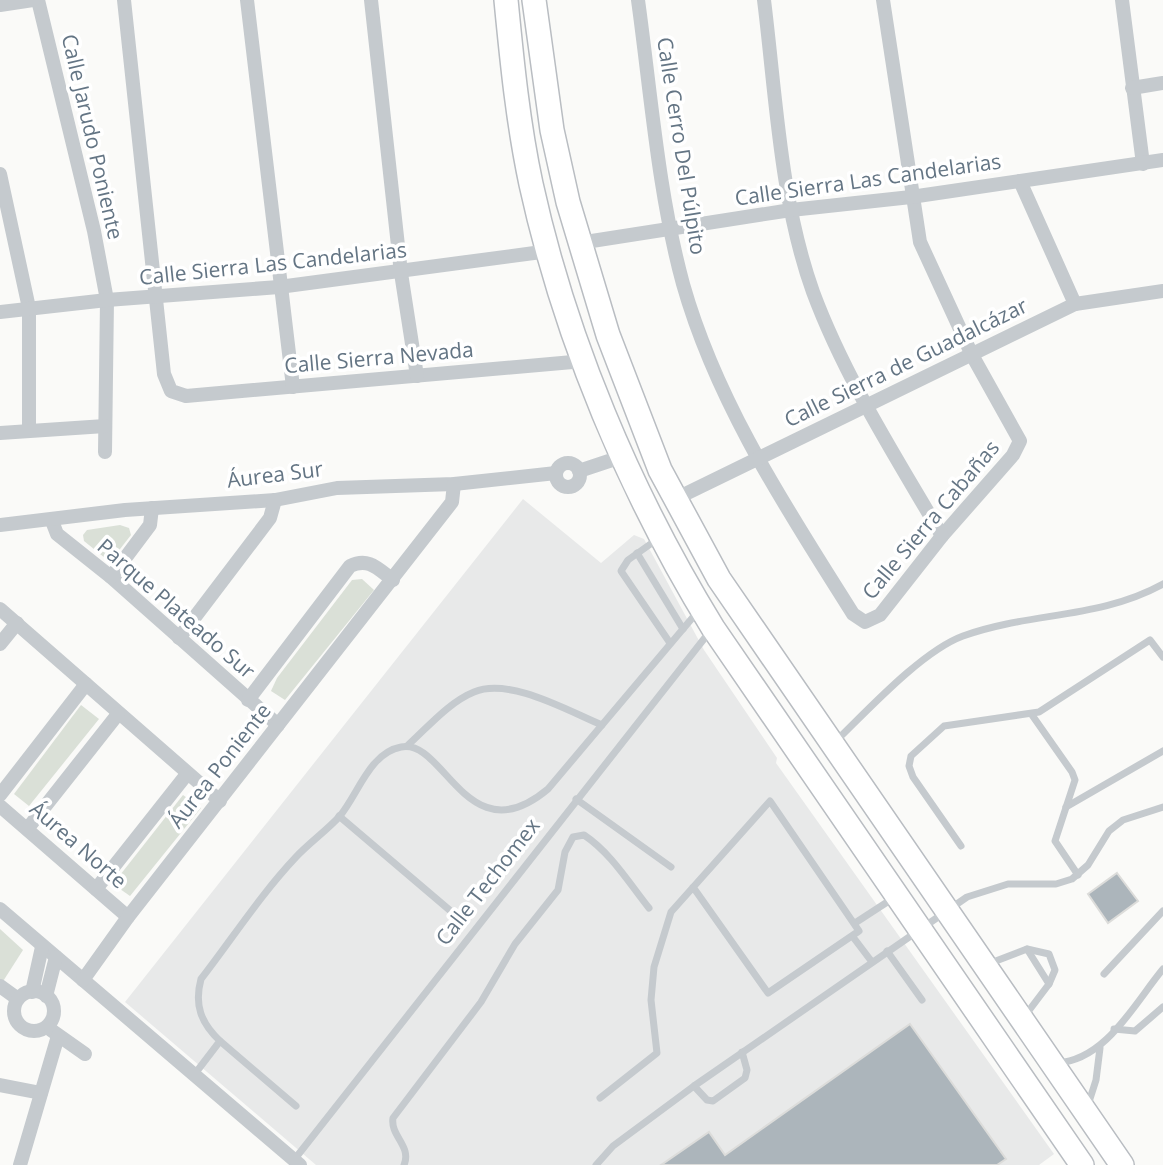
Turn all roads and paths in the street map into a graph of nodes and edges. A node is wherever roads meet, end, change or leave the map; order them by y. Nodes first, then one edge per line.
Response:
1 (36, 0) edge
2 (124, 0) edge
3 (247, 0) edge
4 (371, 0) edge
5 (506, 0) edge
6 (534, 0) edge
7 (638, 0) edge
8 (764, 0) edge
9 (883, 0) edge
10 (1122, 0) edge
11 (0, 5) edge
12 (1163, 83) edge
13 (1132, 88) junction
14 (1163, 160) edge
15 (1143, 164) junction
16 (0, 174) edge
17 (1020, 181) junction
18 (911, 197) junction
19 (791, 210) junction
20 (670, 229) junction
21 (579, 243) junction
22 (549, 251) junction
23 (401, 273) junction
24 (279, 287) junction
25 (1163, 291) edge
26 (156, 299) junction
27 (107, 300) junction
28 (1075, 304) junction
29 (29, 308) junction
30 (0, 312) edge
31 (972, 355) junction
32 (584, 361) junction
33 (417, 376) junction
34 (293, 387) junction
35 (867, 406) junction
36 (105, 426) junction
37 (29, 430) junction
38 (0, 433) edge
39 (105, 452) dead end
40 (624, 456) junction
41 (755, 458) junction
42 (454, 484) junction
43 (675, 499) junction
44 (275, 500) junction
45 (152, 509) junction
46 (52, 521) junction
47 (0, 525) edge
48 (662, 536) junction
49 (942, 536) junction
50 (636, 553) junction
51 (111, 577) junction
52 (393, 580) junction
53 (1163, 584) edge
54 (0, 609) edge
55 (707, 618) junction
56 (869, 622) joint
57 (17, 623) junction
58 (683, 629) junction
59 (179, 638) junction
60 (670, 643) junction
61 (0, 644) edge
62 (1163, 657) edge
63 (86, 684) junction
64 (248, 700) junction
65 (118, 714) junction
66 (1032, 715) junction
67 (278, 725) junction
68 (601, 725) junction
69 (832, 744) junction
70 (407, 746) junction
71 (1163, 751) edge
72 (187, 774) junction
73 (0, 795) edge
74 (576, 799) junction
75 (220, 801) junction
76 (0, 806) edge
77 (1066, 807) junction
78 (1163, 807) edge
79 (340, 816) junction
80 (28, 828) junction
81 (961, 846) dead end
82 (671, 867) dead end
83 (1078, 875) junction
84 (692, 887) junction
85 (96, 889) junction
86 (895, 897) junction
87 (649, 908) dead end
88 (0, 909) edge
89 (946, 911) junction
90 (1163, 911) edge
91 (453, 913) dead end
92 (128, 917) junction
93 (855, 923) junction
94 (918, 930) junction
95 (853, 937) junction
96 (42, 947) junction
97 (1027, 948) junction
98 (887, 951) junction
99 (56, 957) junction
100 (872, 962) junction
101 (984, 965) junction
102 (1163, 969) edge
103 (1104, 974) dead end
104 (83, 980) junction
105 (1049, 984) junction
106 (0, 986) edge
107 (46, 996) junction
108 (21, 1000) junction
109 (922, 1000) dead end
110 (1163, 1007) edge
111 (0, 1018) edge
112 (1021, 1020) junction
113 (1114, 1029) junction
114 (53, 1031) junction
115 (220, 1041) junction
116 (1100, 1048) junction
117 (743, 1052) junction
118 (85, 1054) dead end
119 (1049, 1064) junction
120 (194, 1074) junction
121 (0, 1085) edge
122 (694, 1086) junction
123 (41, 1093) junction
124 (600, 1098) dead end
125 (296, 1106) dead end
126 (1085, 1112) junction
127 (297, 1163) edge
128 (20, 1165) edge
129 (404, 1165) edge
130 (596, 1165) edge
131 (1082, 1165) edge
132 (1122, 1165) edge

1 - 11 street
1 - 27 street, Calle Jarudo Poniente
2 - 26 street
3 - 24 street
4 - 23 street
5 - 22 main road
6 - 21 main road
7 - 20 street, Calle Cerro Del Púlpito
8 - 19 street
9 - 18 street
10 - 13 street
12 - 13 street
13 - 15 street
14 - 15 street, Calle Sierra Las Candelarias
15 - 17 street, Calle Sierra Las Candelarias
16 - 29 street
17 - 18 street, Calle Sierra Las Candelarias
17 - 28 street
18 - 19 street, Calle Sierra Las Candelarias
18 - 31 street
19 - 20 street, Calle Sierra Las Candelarias
19 - 35 street
20 - 21 street, Calle Sierra Las Candelarias
20 - 41 street, Calle Cerro Del Púlpito
21 - 43 main road
22 - 23 street, Calle Sierra Las Candelarias
22 - 32 main road
23 - 24 street, Calle Sierra Las Candelarias
23 - 33 street
24 - 26 street, Calle Sierra Las Candelarias
24 - 34 street
25 - 28 street, Calle Sierra de Guadalcázar
26 - 27 street, Calle Sierra Las Candelarias
26 - 34 street, Calle Sierra Nevada
27 - 29 street, Calle Sierra Las Candelarias
27 - 36 street, Calle Jarudo Poniente
28 - 31 street, Calle Sierra de Guadalcázar
29 - 30 street, Calle Sierra Las Candelarias
29 - 37 street
31 - 35 street, Calle Sierra de Guadalcázar
31 - 49 street, Calle Sierra Cabañas
32 - 33 street, Calle Sierra Nevada
32 - 40 main road
33 - 34 street, Calle Sierra Nevada
35 - 41 street, Calle Sierra de Guadalcázar
35 - 49 street
36 - 37 street
36 - 39 street, Calle Jarudo Poniente
37 - 38 street
40 - 42 street, Áurea Sur
40 - 48 main road
41 - 43 street, Calle Sierra de Guadalcázar
41 - 56 street, Calle Cerro Del Púlpito
42 - 44 street, Áurea Sur
42 - 52 street, Áurea Poniente
43 - 69 main road
44 - 45 street, Áurea Sur
44 - 59 street
45 - 46 street, Áurea Sur
45 - 51 street
46 - 47 street, Áurea Sur
46 - 51 street, Parque Plateado Sur
48 - 50 lane
48 - 55 main road
49 - 56 street, Calle Sierra Cabañas
50 - 58 lane
50 - 60 lane
51 - 59 street, Parque Plateado Sur
52 - 64 street, Áurea Poniente
52 - 67 street, Áurea Poniente
53 - 69 lane
54 - 57 street
55 - 58 lane
55 - 74 lane, Calle Techomex
55 - 86 main road
57 - 61 street
57 - 63 street
58 - 60 lane
59 - 64 street, Parque Plateado Sur
60 - 68 lane
62 - 66 lane
63 - 65 street
63 - 73 street
64 - 67 street, Parque Plateado Sur
65 - 72 street
65 - 80 street
66 - 77 lane
66 - 81 lane
67 - 75 street, Áurea Poniente
68 - 70 lane
68 - 70 lane
69 - 89 main road
70 - 79 lane
71 - 77 lane
72 - 75 street
72 - 85 street
74 - 82 lane
74 - 127 lane, Calle Techomex
75 - 92 street, Áurea Poniente
76 - 80 street, Áurea Norte
77 - 83 lane
78 - 83 lane
79 - 91 lane
79 - 115 lane
80 - 85 street, Áurea Norte
83 - 89 lane
84 - 93 lane
84 - 95 lane
84 - 124 lane
85 - 92 street, Áurea Norte
86 - 93 lane
86 - 94 main road
87 - 129 lane
88 - 96 street
89 - 94 lane
89 - 101 main road
90 - 103 lane
92 - 104 street, Áurea Poniente
93 - 95 lane
94 - 98 lane
94 - 131 main road
95 - 100 lane
96 - 99 street
96 - 108 street
97 - 101 lane
97 - 105 lane
97 - 105 lane
98 - 100 lane
98 - 109 lane
99 - 104 street
99 - 107 street
100 - 117 lane
101 - 112 main road
102 - 113 lane
104 - 120 street
105 - 112 lane
106 - 108 street
107 - 108 street
107 - 114 street
108 - 111 street
108 - 114 street
110 - 113 lane
112 - 119 main road
113 - 116 lane
114 - 118 street
114 - 123 street
115 - 120 lane
115 - 125 lane
116 - 119 lane
116 - 126 lane
117 - 122 lane
117 - 122 lane
119 - 126 main road
120 - 127 street
121 - 123 street
122 - 130 lane
123 - 128 street
126 - 132 main road

